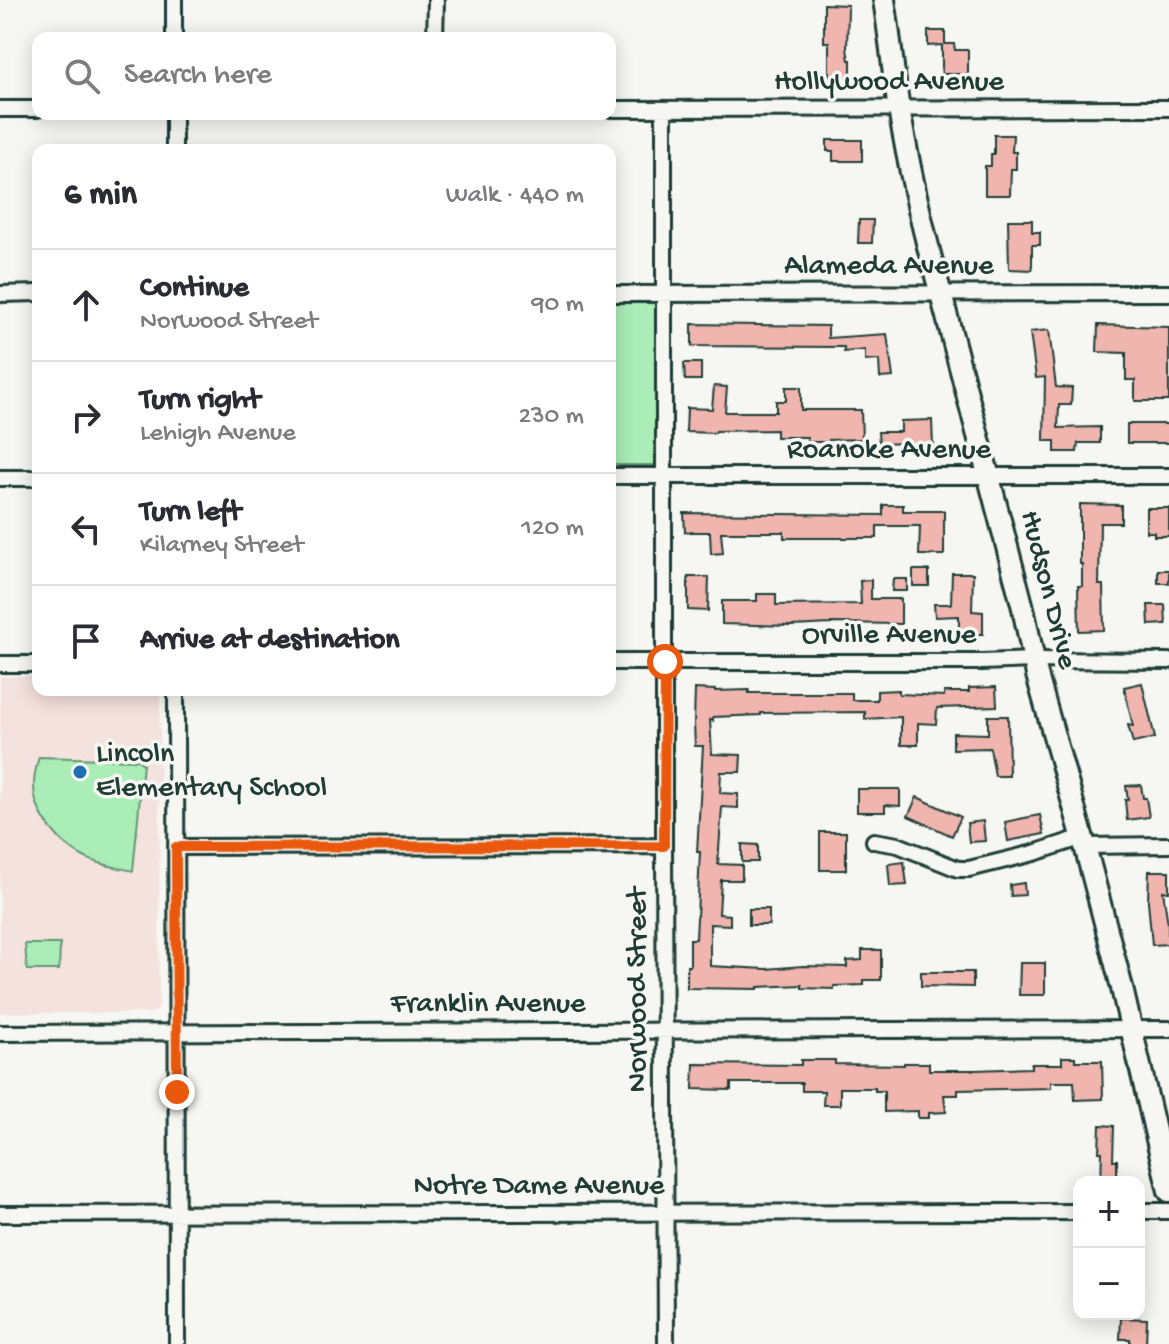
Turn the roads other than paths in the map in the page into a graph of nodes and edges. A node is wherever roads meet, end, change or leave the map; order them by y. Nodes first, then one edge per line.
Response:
1 (174, 0) edge
2 (436, 0) edge
3 (884, 0) edge
4 (174, 32) edge
5 (435, 32) edge
6 (1169, 108) edge
7 (0, 109) edge
8 (32, 109) edge
9 (616, 109) edge
10 (664, 109) junction
11 (899, 109) junction
12 (174, 120) edge
13 (174, 144) edge
14 (32, 293) edge
15 (1169, 293) edge
16 (0, 294) edge
17 (616, 294) edge
18 (665, 294) junction
19 (941, 294) junction
20 (616, 476) edge
21 (663, 476) junction
22 (988, 476) junction
23 (1169, 476) edge
24 (0, 478) edge
25 (32, 478) edge
26 (1034, 660) junction
27 (1169, 661) edge
28 (616, 662) edge
29 (665, 662) junction
30 (0, 664) edge
31 (32, 664) edge
32 (176, 696) edge
33 (874, 841) dead end
34 (1084, 842) junction
35 (1169, 845) edge
36 (664, 846) junction
37 (176, 847) junction
38 (1131, 1028) junction
39 (1169, 1029) edge
40 (665, 1030) junction
41 (175, 1032) junction
42 (0, 1033) edge
43 (1169, 1191) edge
44 (1145, 1211) edge
45 (1169, 1211) edge
46 (1073, 1212) edge
47 (666, 1213) junction
48 (0, 1214) edge
49 (176, 1214) junction
50 (177, 1344) edge
51 (666, 1344) edge

1 - 4 street
2 - 5 street
3 - 11 street, Hudson Drive
6 - 11 street, Hollywood Avenue
7 - 8 street
9 - 10 street, Hollywood Avenue
10 - 11 street, Hollywood Avenue
10 - 18 street, Norwood Street
11 - 19 street, Hudson Drive
12 - 13 street
14 - 16 street
15 - 19 street, Alameda Avenue
17 - 18 street, Alameda Avenue
18 - 19 street, Alameda Avenue
18 - 21 street, Norwood Street
19 - 22 street, Hudson Drive
20 - 21 street, Roanoke Avenue
21 - 22 street, Roanoke Avenue
21 - 29 street, Norwood Street
22 - 23 street, Roanoke Avenue
22 - 26 street, Hudson Drive
24 - 25 street
26 - 27 street, Orville Avenue
26 - 29 street, Orville Avenue
26 - 34 street, Hudson Drive
28 - 29 street, Orville Avenue
29 - 36 street, Norwood Street
30 - 31 street
32 - 37 street
33 - 34 street
34 - 35 street
34 - 38 street, Hudson Drive
36 - 37 street
36 - 40 street, Norwood Street
37 - 41 street
38 - 39 street, Franklin Avenue
38 - 40 street, Franklin Avenue
38 - 43 street, Hudson Drive
40 - 41 street, Franklin Avenue
40 - 47 street, Norwood Street
41 - 42 street, Franklin Avenue
41 - 49 street
44 - 45 street
46 - 47 street, Notre Dame Avenue
47 - 49 street, Notre Dame Avenue
47 - 51 street, Norwood Street
48 - 49 street, Notre Dame Avenue
49 - 50 street

